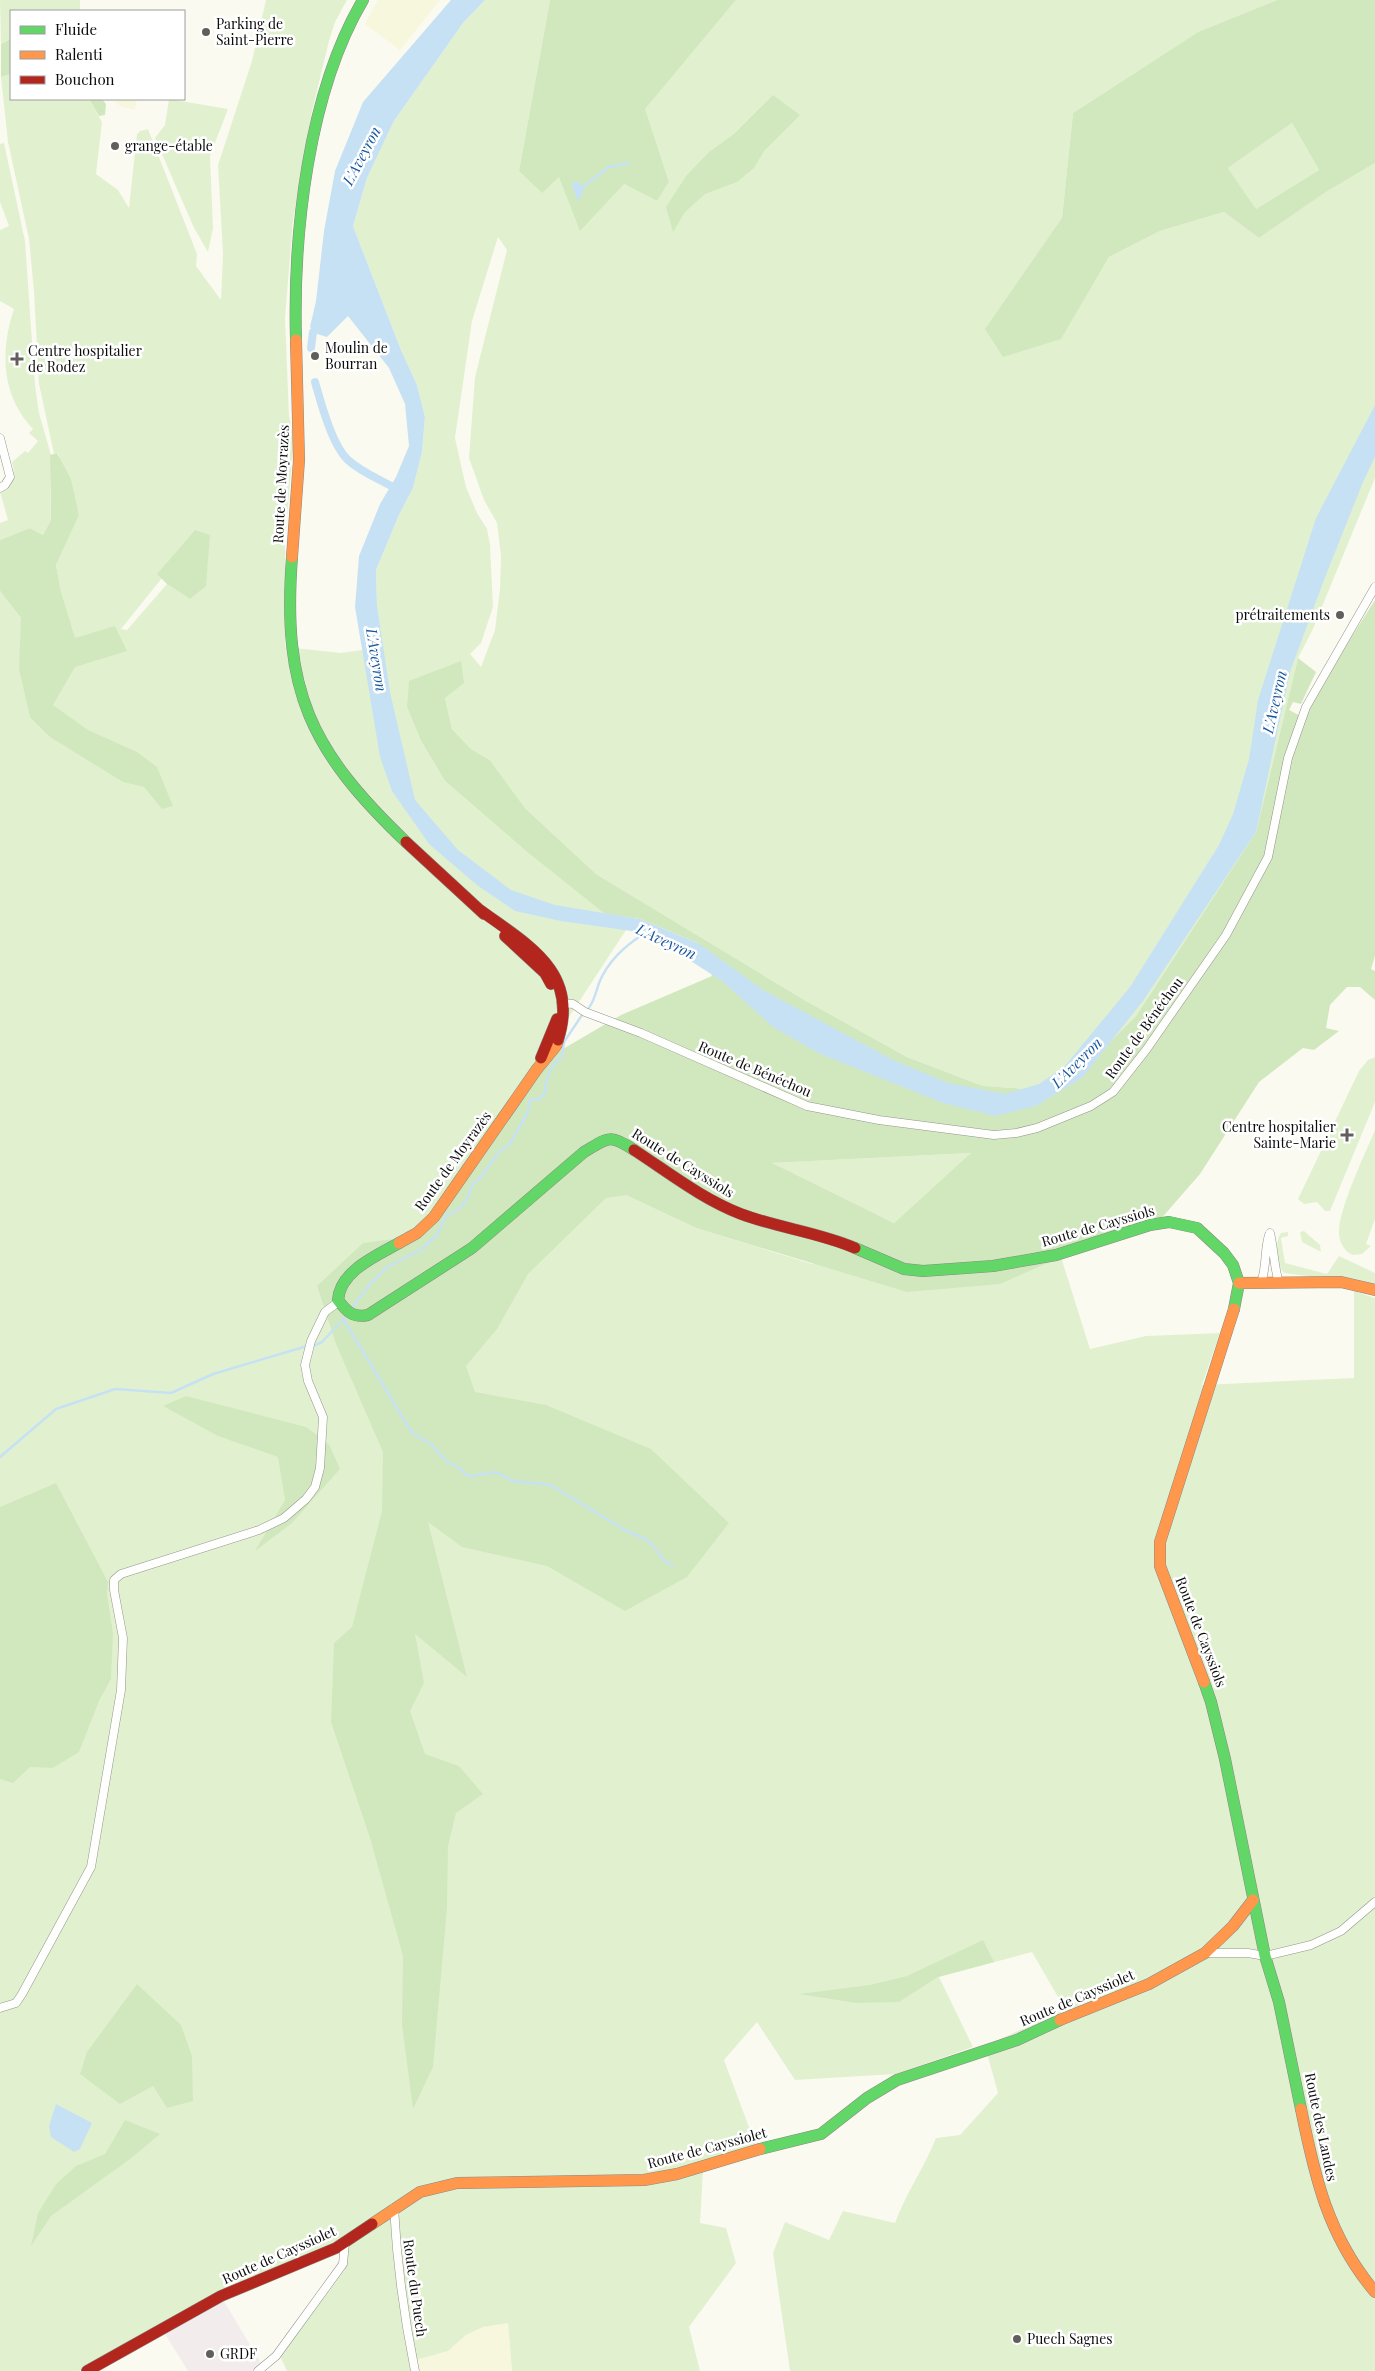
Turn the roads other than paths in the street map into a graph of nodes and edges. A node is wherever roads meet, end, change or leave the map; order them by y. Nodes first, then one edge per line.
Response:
1 (363, 0) edge
2 (0, 438) edge
3 (0, 488) edge
4 (1375, 587) edge
5 (561, 1003) junction
6 (1239, 1283) junction
7 (1260, 1283) junction
8 (1279, 1283) junction
9 (1375, 1290) edge
10 (340, 1305) junction
11 (1253, 1900) junction
12 (1375, 1902) edge
13 (1259, 1928) joint
14 (1205, 1953) junction
15 (1265, 1956) junction
16 (0, 2008) edge
17 (394, 2208) junction
18 (346, 2242) junction
19 (1375, 2292) edge
20 (87, 2371) edge
21 (258, 2371) edge
22 (415, 2371) edge

1 - 5 street, Route de Moyrazès
2 - 3 street
4 - 5 street, Route de Bénéchou
5 - 10 street, Route de Moyrazès
6 - 7 street
6 - 10 street, Route de Cayssiols
6 - 11 street, Route de Cayssiols
7 - 8 street
7 - 8 street
8 - 9 street
10 - 16 street
11 - 13 street, Route de Cayssiols
11 - 14 street, Route de Cayssiolet
12 - 15 street
13 - 15 street, Route des Landes
14 - 15 street
14 - 17 street, Route de Cayssiolet
15 - 19 street, Route des Landes
17 - 18 street, Route de Cayssiolet
17 - 22 street, Route du Puech
18 - 20 street, Route de Cayssiolet
18 - 21 street

